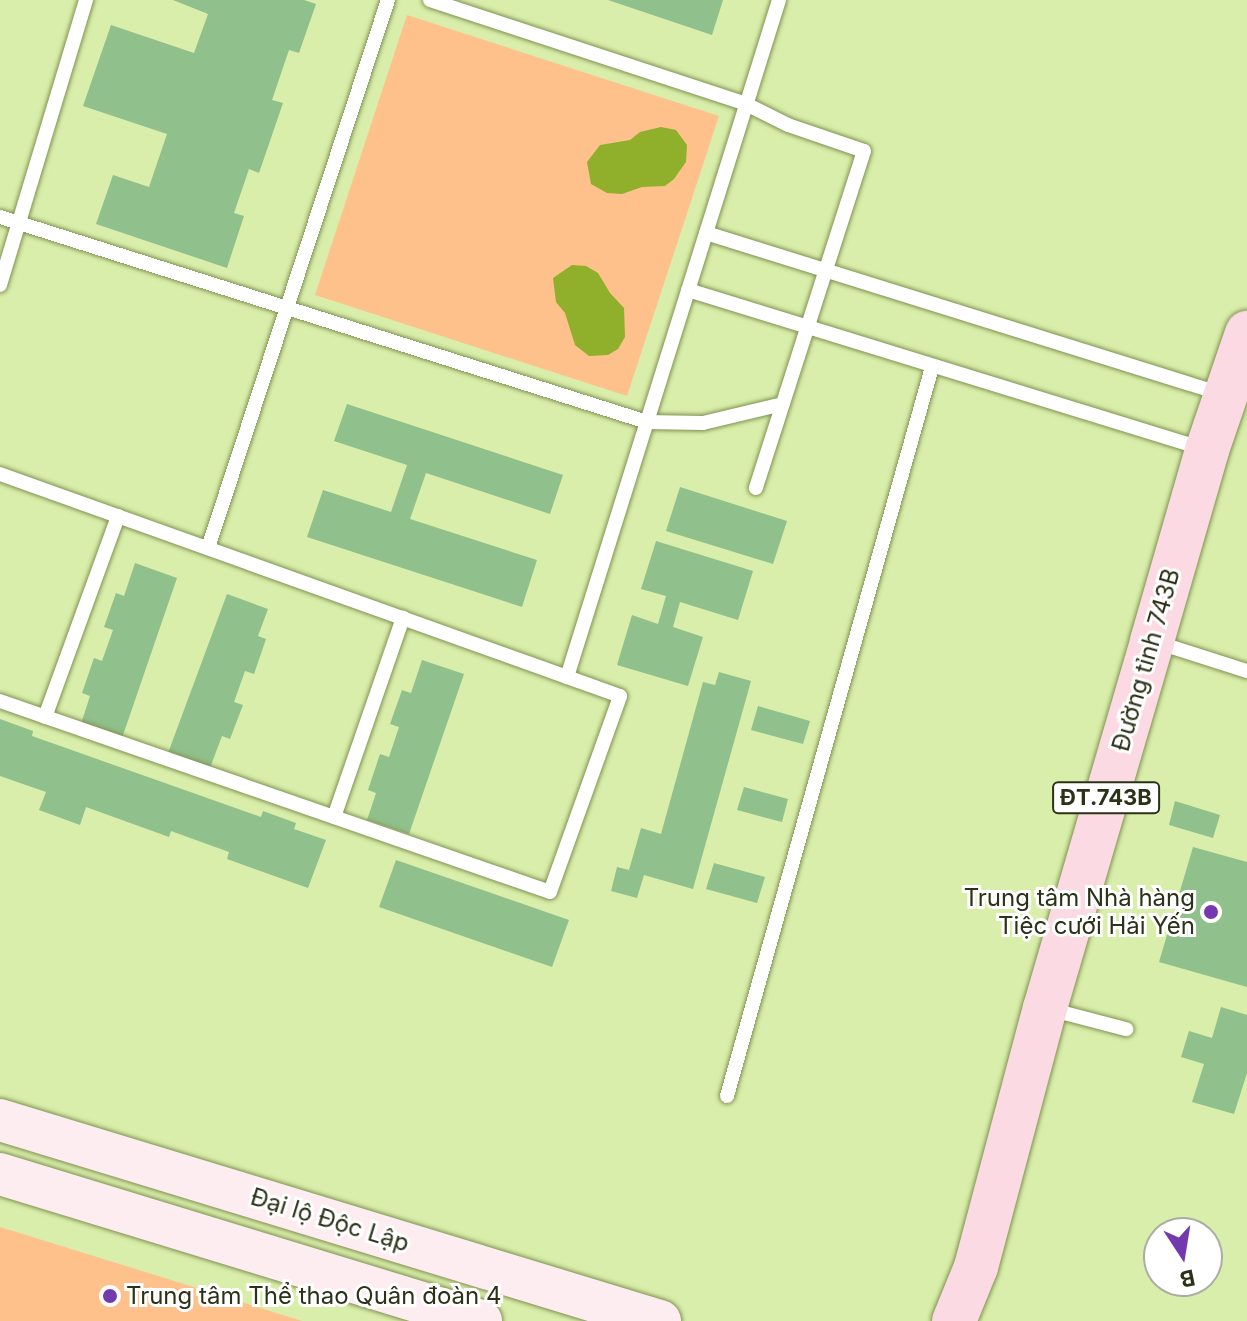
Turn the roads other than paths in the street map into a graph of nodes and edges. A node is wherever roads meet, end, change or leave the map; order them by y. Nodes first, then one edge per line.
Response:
1 (86, 0) edge
2 (388, 0) edge
3 (430, 0) edge
4 (779, 0) edge
5 (746, 104) junction
6 (0, 217) edge
7 (19, 223) junction
8 (706, 233) junction
9 (827, 271) junction
10 (0, 285) edge
11 (688, 290) junction
12 (287, 308) junction
13 (808, 328) junction
14 (1247, 333) edge
15 (932, 367) junction
16 (1226, 395) junction
17 (783, 404) junction
18 (647, 422) junction
19 (1207, 450) junction
20 (0, 474) edge
21 (756, 488) dead end
22 (118, 516) junction
23 (208, 548) junction
24 (403, 618) junction
25 (1152, 641) junction
26 (1247, 671) edge
27 (567, 677) junction
28 (0, 701) edge
29 (45, 717) junction
30 (334, 817) junction
31 (1045, 1008) junction
32 (1126, 1029) dead end
33 (727, 1096) dead end
34 (0, 1120) edge
35 (0, 1174) edge
36 (976, 1267) junction
37 (481, 1321) edge
38 (660, 1321) edge
39 (930, 1321) edge
40 (954, 1321) edge
41 (972, 1321) edge

1 - 7 lane
2 - 12 lane
3 - 5 lane
4 - 5 lane
5 - 8 lane
5 - 9 lane
6 - 7 lane
7 - 10 lane
7 - 12 lane
8 - 9 lane
8 - 11 lane
9 - 13 lane
9 - 16 lane
11 - 13 lane
11 - 18 lane
12 - 18 lane
12 - 23 lane
13 - 15 lane
13 - 17 lane
14 - 16 main road, Đường tỉnh 743B / ĐT.743B
15 - 19 lane
15 - 33 lane
16 - 19 main road, Đường tỉnh 743B / ĐT.743B
17 - 18 lane
17 - 21 lane
18 - 27 lane
19 - 25 main road, Đường tỉnh 743B / ĐT.743B
20 - 22 lane
22 - 23 lane
22 - 29 lane
23 - 24 lane
24 - 27 lane
24 - 30 lane
25 - 26 lane
25 - 31 main road, Đường tỉnh 743B / ĐT.743B
27 - 30 lane
28 - 29 lane
29 - 30 lane
31 - 32 lane
31 - 36 main road, Đường tỉnh 743B / ĐT.743B
34 - 38 main road, Đại lộ Độc Lập
35 - 37 main road
36 - 39 main road
36 - 40 main road, Đường tỉnh 743B / ĐT.743B
36 - 41 main road, Đường tỉnh 743B / ĐT.743B

